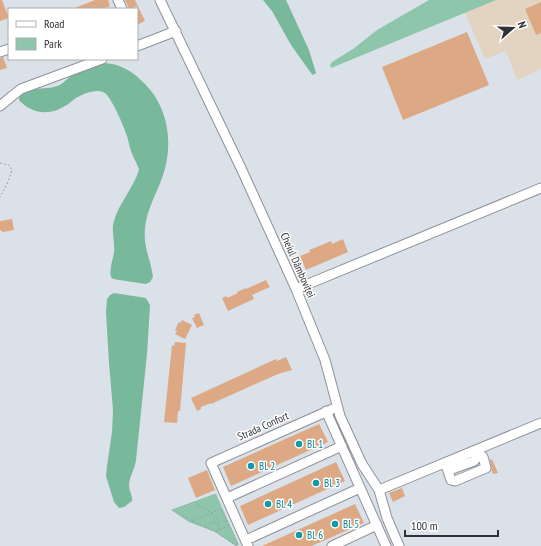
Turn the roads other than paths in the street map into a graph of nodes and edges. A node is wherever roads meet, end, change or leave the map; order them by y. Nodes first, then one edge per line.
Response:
1 (160, 0) edge
2 (176, 31) junction
3 (138, 46) edge
4 (99, 60) edge
5 (0, 106) edge
6 (541, 188) edge
7 (296, 289) junction
8 (337, 406) junction
9 (326, 411) junction
10 (541, 422) edge
11 (342, 446) junction
12 (479, 451) junction
13 (445, 466) junction
14 (360, 488) junction
15 (379, 490) junction
16 (227, 498) junction
17 (377, 525) junction
18 (247, 543) edge
19 (332, 546) edge
20 (386, 546) edge
21 (399, 546) edge

1 - 2 street, Cheiul Dâmboviței
2 - 3 street
2 - 7 street, Cheiul Dâmboviței
4 - 5 street
6 - 7 street
7 - 8 street, Cheiul Dâmboviței
8 - 9 street
8 - 15 street, Cheiul Dâmboviței
9 - 11 street
9 - 16 street, Strada Confort
10 - 12 street
11 - 14 street
11 - 16 street
12 - 13 street
12 - 13 street
13 - 15 street
14 - 17 street
14 - 18 street, Strada Confort
15 - 21 street, Cheiul Dâmboviței
16 - 18 street, Strada Confort
17 - 19 street
17 - 20 street

